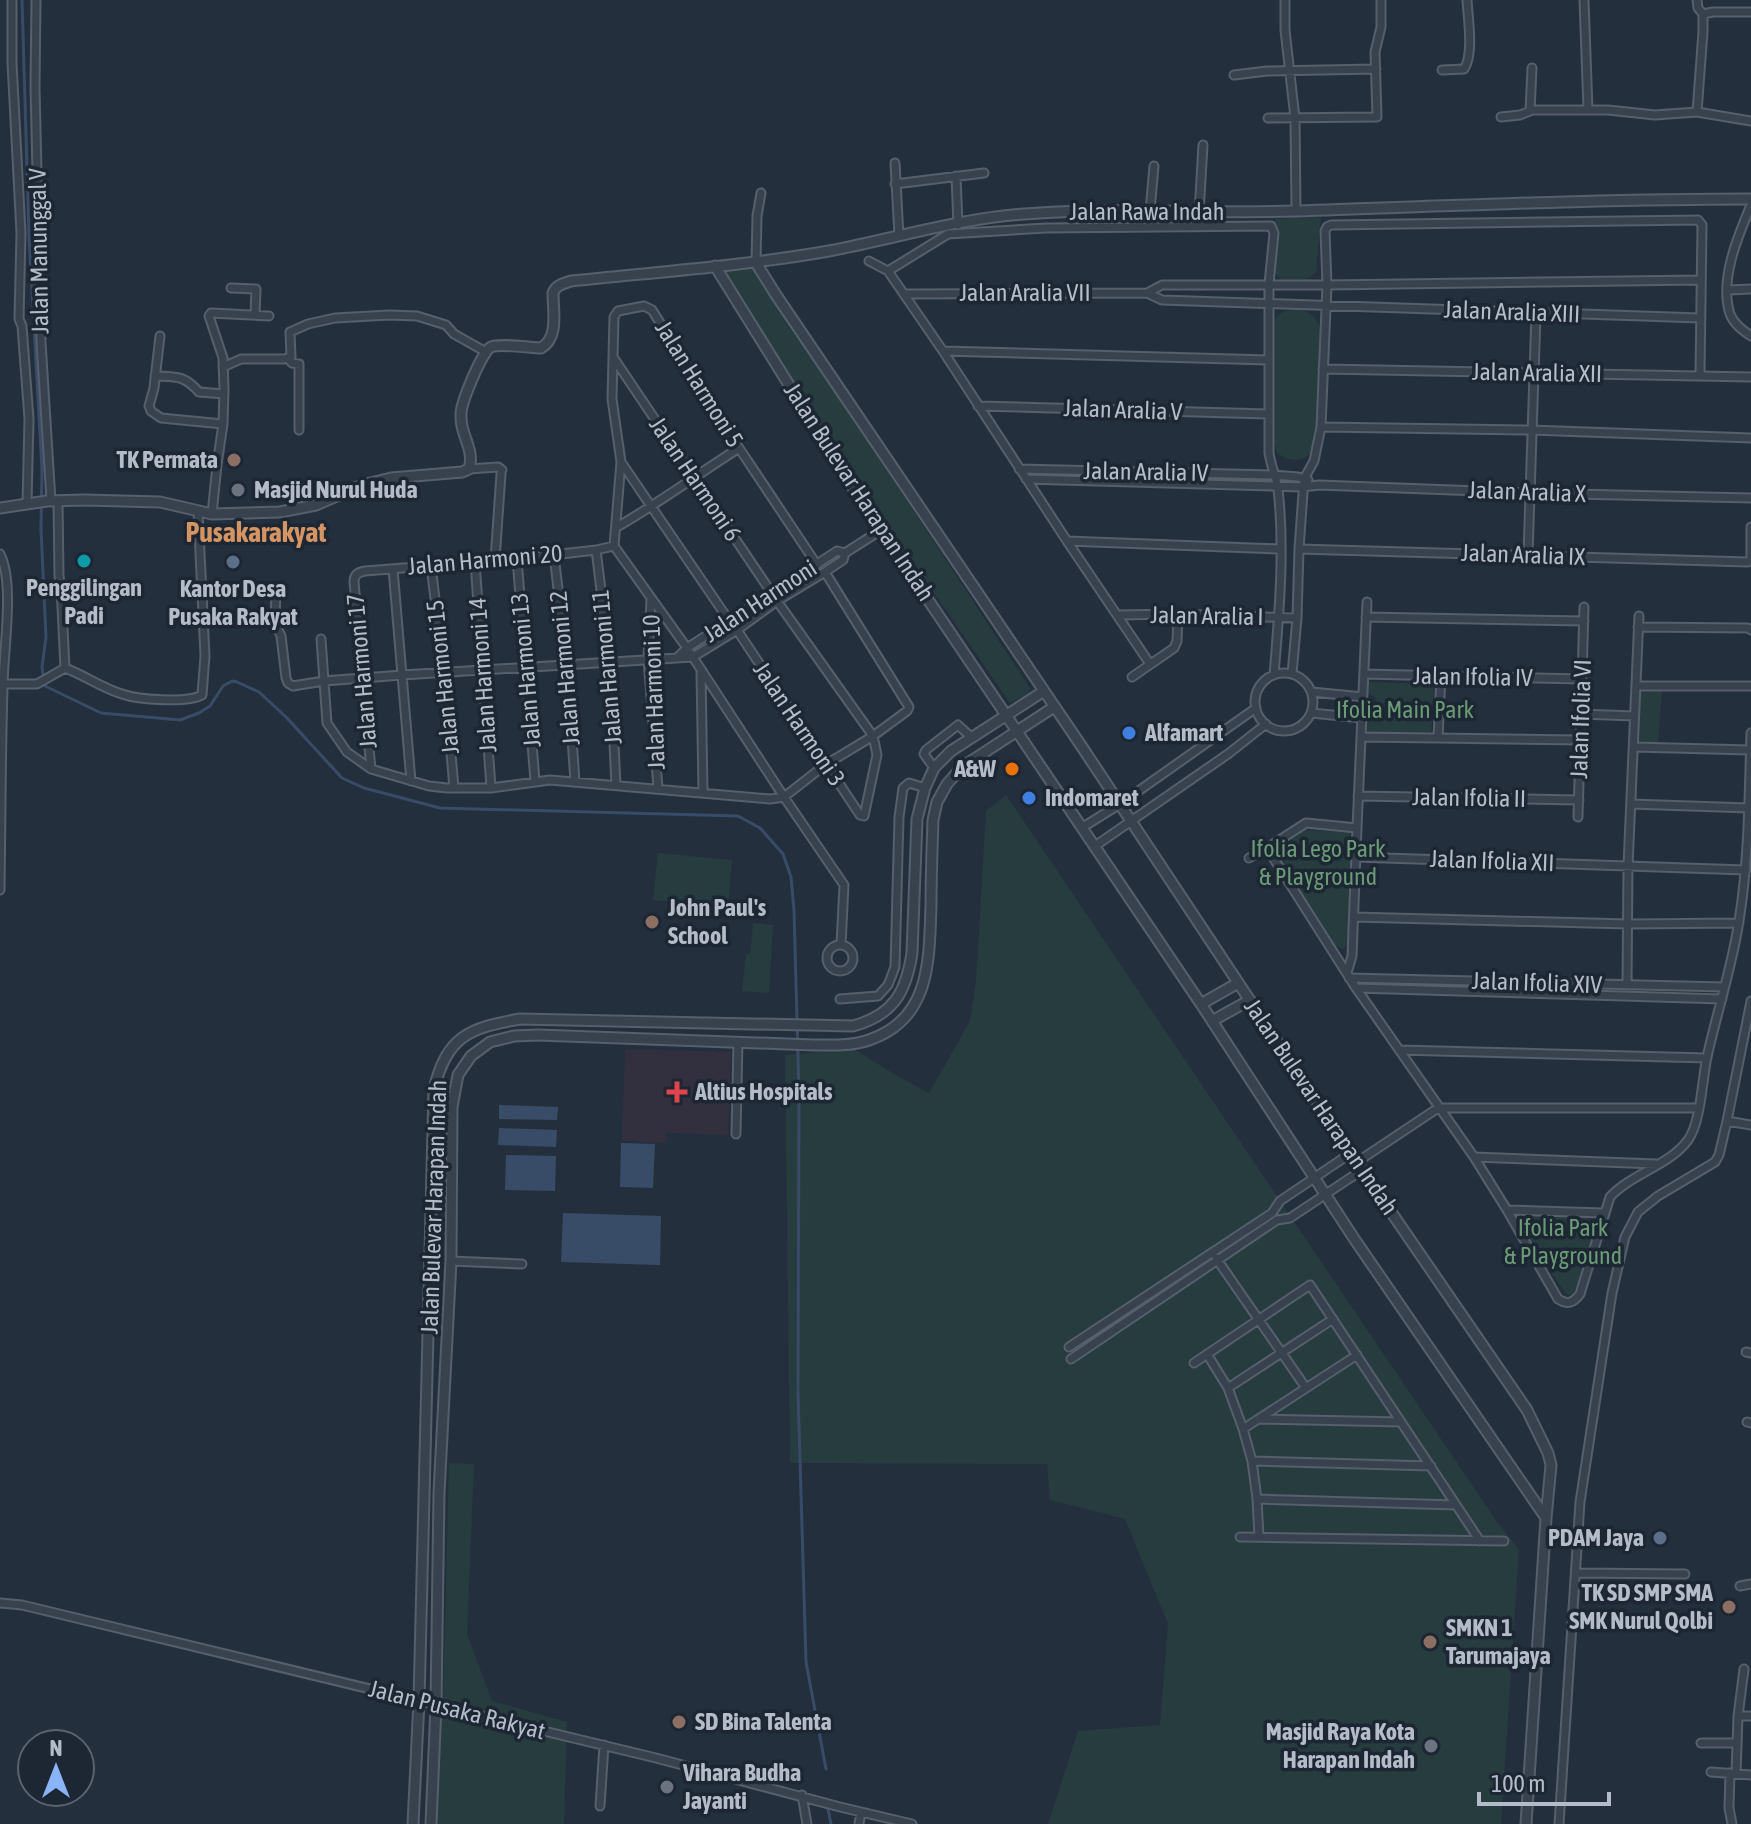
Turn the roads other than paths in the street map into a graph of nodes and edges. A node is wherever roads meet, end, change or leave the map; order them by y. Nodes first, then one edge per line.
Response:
1 (12, 0) edge
2 (36, 0) edge
3 (1285, 0) edge
4 (1381, 0) edge
5 (1467, 0) edge
6 (1584, 0) edge
7 (1697, 0) edge
8 (1751, 12) edge
9 (1703, 14) junction
10 (1532, 68) dead end
11 (1376, 69) junction
12 (1442, 70) dead end
13 (1289, 72) junction
14 (1234, 75) dead end
15 (1530, 110) junction
16 (1588, 110) junction
17 (1697, 112) junction
18 (1501, 117) dead end
19 (1268, 118) dead end
20 (1295, 118) junction
21 (1751, 121) edge
22 (1203, 145) dead end
23 (895, 163) dead end
24 (1154, 166) dead end
25 (984, 173) dead end
26 (956, 176) junction
27 (895, 184) junction
28 (761, 193) dead end
29 (1751, 202) edge
30 (1150, 211) junction
31 (1296, 211) junction
32 (1199, 213) junction
33 (958, 225) junction
34 (899, 236) junction
35 (869, 261) dead end
36 (756, 263) junction
37 (715, 266) junction
38 (888, 271) junction
39 (1701, 280) junction
40 (1269, 284) junction
41 (1327, 285) junction
42 (231, 288) dead end
43 (1751, 289) edge
44 (1728, 290) junction
45 (1147, 293) junction
46 (904, 294) junction
47 (1269, 303) junction
48 (1325, 305) junction
49 (1536, 314) junction
50 (255, 315) junction
51 (269, 316) dead end
52 (1700, 318) junction
53 (160, 336) dead end
54 (1751, 336) edge
55 (943, 351) junction
56 (486, 352) junction
57 (613, 357) junction
58 (288, 358) junction
59 (1268, 360) junction
60 (223, 367) junction
61 (1323, 369) junction
62 (1534, 373) junction
63 (1700, 375) junction
64 (155, 376) junction
65 (1751, 377) edge
66 (224, 394) junction
67 (978, 406) junction
68 (1268, 414) junction
69 (223, 424) junction
70 (1321, 427) junction
71 (299, 430) dead end
72 (1531, 430) junction
73 (1751, 438) edge
74 (739, 448) junction
75 (621, 462) junction
76 (469, 469) junction
77 (1019, 469) junction
78 (1273, 475) junction
79 (693, 477) junction
80 (1026, 479) junction
81 (1304, 483) junction
82 (1278, 486) junction
83 (1530, 493) junction
84 (1751, 498) edge
85 (52, 501) junction
86 (29, 503) junction
87 (652, 507) junction
88 (0, 508) edge
89 (198, 512) junction
90 (212, 514) junction
91 (617, 527) junction
92 (1751, 527) edge
93 (881, 530) junction
94 (1067, 541) junction
95 (614, 546) junction
96 (1280, 549) junction
97 (1299, 549) junction
98 (596, 550) junction
99 (845, 553) junction
100 (0, 554) edge
101 (554, 555) junction
102 (1528, 555) junction
103 (517, 559) junction
104 (495, 560) junction
105 (475, 562) junction
106 (817, 565) junction
107 (431, 566) junction
108 (393, 569) junction
109 (825, 572) junction
110 (357, 574) joint
111 (276, 588) dead end
112 (772, 592) junction
113 (651, 596) junction
114 (777, 601) junction
115 (1367, 602) dead end
116 (1584, 607) dead end
117 (1178, 614) junction
118 (1118, 615) junction
119 (1639, 616) dead end
120 (1366, 617) junction
121 (1279, 618) junction
122 (1297, 618) junction
123 (1584, 621) junction
124 (730, 622) junction
125 (1638, 627) junction
126 (737, 630) junction
127 (1751, 630) edge
128 (321, 639) dead end
129 (687, 648) junction
130 (678, 657) junction
131 (693, 657) junction
132 (648, 658) junction
133 (610, 662) junction
134 (1150, 664) junction
135 (567, 665) junction
136 (525, 666) junction
137 (65, 668) junction
138 (483, 670) junction
139 (701, 671) junction
140 (444, 673) junction
141 (1292, 674) junction
142 (1364, 674) junction
143 (402, 675) junction
144 (1274, 675) junction
145 (1441, 676) junction
146 (1132, 677) dead end
147 (364, 678) junction
148 (1582, 679) junction
149 (324, 681) junction
150 (3, 684) junction
151 (1636, 686) junction
152 (1751, 686) edge
153 (1044, 691) junction
154 (1312, 692) junction
155 (1363, 697) junction
156 (1054, 707) junction
157 (1256, 708) junction
158 (1311, 713) junction
159 (1581, 714) junction
160 (1007, 715) junction
161 (1634, 716) junction
162 (1362, 718) junction
163 (1266, 724) junction
164 (1017, 731) junction
165 (1751, 733) edge
166 (873, 736) junction
167 (971, 737) junction
168 (1361, 737) junction
169 (1438, 738) junction
170 (1580, 740) junction
171 (1634, 747) junction
172 (1750, 750) edge
173 (825, 765) junction
174 (934, 768) junction
175 (371, 769) junction
176 (411, 781) junction
177 (535, 781) junction
178 (575, 782) junction
179 (616, 785) junction
180 (454, 788) junction
181 (491, 788) junction
182 (658, 788) junction
183 (925, 788) junction
184 (703, 792) junction
185 (1358, 796) junction
186 (784, 797) junction
187 (1579, 800) junction
188 (1120, 804) junction
189 (1631, 804) junction
190 (1749, 808) junction
191 (899, 817) junction
192 (1578, 817) dead end
193 (917, 819) junction
194 (1131, 821) junction
195 (1083, 827) junction
196 (1357, 828) junction
197 (1095, 846) junction
198 (1267, 848) junction
199 (1356, 857) junction
200 (1249, 858) dead end
201 (1628, 866) junction
202 (1746, 870) junction
203 (0, 890) edge
204 (1354, 917) junction
205 (1739, 923) junction
206 (1628, 924) junction
207 (841, 945) dead end
208 (896, 953) junction
209 (912, 953) junction
210 (1348, 975) junction
211 (1238, 983) junction
212 (1627, 985) junction
213 (1724, 987) junction
214 (1356, 988) junction
215 (881, 994) junction
216 (840, 999) dead end
217 (1722, 999) junction
218 (1250, 1000) junction
219 (1751, 1001) edge
220 (1201, 1004) junction
221 (892, 1007) junction
222 (547, 1019) junction
223 (1212, 1021) junction
224 (682, 1023) junction
225 (546, 1035) junction
226 (681, 1040) junction
227 (738, 1042) junction
228 (1399, 1050) junction
229 (1707, 1058) junction
230 (1438, 1108) junction
231 (1699, 1108) junction
232 (1727, 1121) junction
233 (1751, 1125) edge
234 (736, 1134) dead end
235 (1474, 1157) junction
236 (1357, 1162) junction
237 (1658, 1164) junction
238 (1315, 1178) junction
239 (1326, 1194) junction
240 (1507, 1210) junction
241 (1603, 1213) junction
242 (1275, 1216) junction
243 (1215, 1256) junction
244 (451, 1261) junction
245 (522, 1264) dead end
246 (1258, 1319) junction
247 (1333, 1319) junction
248 (1069, 1347) dead end
249 (1281, 1353) junction
250 (1207, 1354) junction
251 (1357, 1355) junction
252 (1071, 1359) dead end
253 (1194, 1363) dead end
254 (1228, 1388) junction
255 (1306, 1388) junction
256 (1259, 1419) junction
257 (1401, 1422) junction
258 (1243, 1429) junction
259 (1252, 1461) junction
260 (1431, 1466) junction
261 (1257, 1499) junction
262 (1456, 1505) junction
263 (1546, 1518) junction
264 (1240, 1537) dead end
265 (1259, 1537) junction
266 (1480, 1541) junction
267 (1504, 1541) dead end
268 (1576, 1573) junction
269 (1685, 1574) dead end
270 (1751, 1584) edge
271 (1740, 1586) dead end
272 (0, 1603) edge
273 (1744, 1669) dead end
274 (419, 1701) junction
275 (436, 1705) junction
276 (1738, 1716) junction
277 (1751, 1716) edge
278 (1701, 1743) dead end
279 (1737, 1743) junction
280 (604, 1745) junction
281 (1711, 1772) dead end
282 (1733, 1773) junction
283 (1751, 1775) edge
284 (802, 1795) junction
285 (600, 1806) dead end
286 (861, 1812) junction
287 (413, 1824) edge
288 (431, 1824) edge
289 (807, 1824) edge
290 (859, 1824) edge
291 (912, 1824) edge
292 (1526, 1824) edge
293 (1559, 1824) edge
294 (1732, 1824) edge

1 - 86 street
2 - 85 street, Jalan Manunggal V
3 - 13 street
4 - 11 street
5 - 12 street
6 - 16 street
7 - 9 street
8 - 9 street
9 - 17 street
10 - 15 street
11 - 13 street
11 - 20 street
13 - 14 street
13 - 20 street
15 - 16 street
15 - 18 street
16 - 17 street
17 - 21 street
19 - 20 street
20 - 31 street
22 - 32 street
23 - 27 street
24 - 30 street
25 - 26 street
26 - 27 street
26 - 33 street
27 - 34 street
28 - 36 street
29 - 31 street, Jalan Rawa Indah
29 - 44 street
30 - 32 street, Jalan Rawa Indah
30 - 33 street, Jalan Rawa Indah
31 - 32 street, Jalan Rawa Indah
33 - 34 street, Jalan Rawa Indah
34 - 36 street, Jalan Rawa Indah
35 - 38 street
36 - 37 street, Jalan Rawa Indah
36 - 153 street, Jalan Bulevar Harapan Indah
37 - 56 street, Jalan Rawa Indah
37 - 93 street, Jalan Bulevar Harapan Indah
38 - 40 street
38 - 46 street
39 - 41 street, Jalan Aralia VII
39 - 41 street
39 - 52 street
40 - 41 street, Jalan Aralia VII
40 - 45 street, Jalan Aralia VII
40 - 47 street
41 - 48 street
42 - 50 street
43 - 44 street
44 - 54 street
45 - 46 street, Jalan Aralia VII
45 - 47 street, Jalan Aralia VII
46 - 55 street
47 - 48 street, Jalan Aralia XIII
47 - 59 street
48 - 49 street, Jalan Aralia XIII
48 - 61 street
49 - 52 street, Jalan Aralia XIII
49 - 62 street
50 - 51 street
50 - 60 street
52 - 63 street
53 - 64 street
55 - 59 street
55 - 67 street
56 - 58 street
56 - 76 street
57 - 74 street, Jalan Harmoni 5
57 - 75 street, Jalan Harmoni 5
57 - 79 street, Jalan Harmoni 6
58 - 60 street
58 - 71 street
59 - 68 street
60 - 66 street
61 - 62 street, Jalan Aralia XII
61 - 70 street
62 - 63 street, Jalan Aralia XII
62 - 72 street
63 - 65 street, Jalan Aralia XII
64 - 66 street
64 - 69 street
66 - 69 street
67 - 68 street, Jalan Aralia V
67 - 77 street
68 - 78 street
69 - 90 street
70 - 72 street
70 - 81 street
72 - 73 street
72 - 83 street
74 - 79 street
74 - 106 street, Jalan Harmoni 5
75 - 87 street
75 - 91 street, Jalan Harmoni 5
76 - 90 street
76 - 104 street
77 - 78 street, Jalan Aralia IV
77 - 80 street
78 - 81 street, Jalan Aralia IV
78 - 82 street
79 - 87 street
79 - 112 street, Jalan Harmoni 6
80 - 82 street
80 - 94 street
81 - 82 street
81 - 83 street, Jalan Aralia X
81 - 97 street
82 - 96 street
83 - 84 street, Jalan Aralia X
83 - 102 street
85 - 86 street
85 - 89 street
85 - 137 street, Jalan Manunggal V
86 - 88 street
87 - 91 street
87 - 124 street
89 - 90 street
89 - 137 street
91 - 95 street, Jalan Harmoni 5
92 - 102 street, Jalan Aralia IX
93 - 99 street, Jalan Harmoni
93 - 160 street, Jalan Bulevar Harapan Indah
94 - 96 street
94 - 118 street
95 - 98 street, Jalan Harmoni 20
95 - 113 street
96 - 121 street
97 - 102 street, Jalan Aralia IX
97 - 122 street
98 - 101 street, Jalan Harmoni 20
98 - 133 street, Jalan Harmoni 11
99 - 106 street, Jalan Harmoni
99 - 109 street, Jalan Harmoni
100 - 150 street
101 - 103 street, Jalan Harmoni 20
101 - 135 street, Jalan Harmoni 12
103 - 104 street, Jalan Harmoni 20
103 - 136 street, Jalan Harmoni 13
104 - 105 street, Jalan Harmoni 20
105 - 107 street, Jalan Harmoni 20
105 - 138 street, Jalan Harmoni 14
106 - 112 street, Jalan Harmoni
107 - 108 street, Jalan Harmoni 20
107 - 140 street, Jalan Harmoni 15
108 - 110 street, Jalan Harmoni 20
108 - 143 street
109 - 114 street, Jalan Harmoni
109 - 166 street
110 - 147 street, Jalan Harmoni 17
111 - 149 street
112 - 114 street, Jalan Harmoni 6
112 - 124 street, Jalan Harmoni
113 - 129 street
113 - 132 street, Jalan Harmoni 10
114 - 126 street, Jalan Harmoni
114 - 166 street, Jalan Harmoni 6
115 - 120 street
116 - 123 street, Jalan Ifolia VI
117 - 118 street, Jalan Aralia I
117 - 121 street, Jalan Aralia I
117 - 134 street
118 - 134 street
119 - 125 street
120 - 123 street
120 - 142 street
121 - 122 street, Jalan Aralia I
121 - 144 street
122 - 141 street
123 - 148 street, Jalan Ifolia VI
124 - 129 street, Jalan Harmoni
125 - 127 street
125 - 151 street
126 - 131 street, Jalan Harmoni
126 - 173 street, Jalan Harmoni 3
128 - 149 street
129 - 130 street, Jalan Harmoni
129 - 131 street
130 - 131 street
130 - 132 street
131 - 139 street
132 - 133 street
132 - 182 street, Jalan Harmoni 10
133 - 135 street
133 - 179 street, Jalan Harmoni 11
134 - 146 street
135 - 136 street
135 - 178 street, Jalan Harmoni 12
136 - 138 street
136 - 177 street, Jalan Harmoni 13
137 - 150 street
138 - 140 street
138 - 181 street, Jalan Harmoni 14
139 - 184 street
139 - 186 street
140 - 143 street
140 - 180 street, Jalan Harmoni 15
141 - 144 street
141 - 154 street
142 - 145 street, Jalan Ifolia IV
142 - 155 street
143 - 147 street
143 - 176 street
144 - 157 street
145 - 148 street, Jalan Ifolia IV
145 - 169 street
147 - 149 street
147 - 175 street, Jalan Harmoni 17
148 - 159 street, Jalan Ifolia VI
149 - 175 street
150 - 203 street
151 - 152 street
151 - 161 street
153 - 156 street, Jalan Bulevar Harapan Indah
153 - 160 street
154 - 155 street
154 - 158 street
155 - 162 street
156 - 164 street, Jalan Bulevar Harapan Indah
156 - 188 street, Jalan Bulevar Harapan Indah
157 - 163 street
157 - 188 street
158 - 162 street
158 - 163 street
159 - 161 street
159 - 170 street, Jalan Ifolia VI
160 - 164 street, Jalan Bulevar Harapan Indah
160 - 167 street
161 - 171 street
162 - 168 street
163 - 194 street
164 - 195 street, Jalan Bulevar Harapan Indah
164 - 227 street, Jalan Bulevar Harapan Indah
165 - 172 street
166 - 173 street
166 - 173 street, Jalan Harmoni 3
167 - 174 street
167 - 174 street
168 - 169 street
168 - 185 street
169 - 170 street
170 - 187 street, Jalan Ifolia VI
171 - 172 street
171 - 189 street
172 - 190 street
173 - 186 street
174 - 183 street
175 - 176 street
176 - 180 street
177 - 178 street
177 - 181 street
178 - 179 street
179 - 182 street
180 - 181 street
182 - 184 street
183 - 191 street
183 - 193 street
184 - 186 street
185 - 187 street, Jalan Ifolia II
185 - 196 street
186 - 207 street
187 - 192 street, Jalan Ifolia VI
188 - 194 street, Jalan Bulevar Harapan Indah
188 - 195 street
189 - 190 street
189 - 201 street
190 - 202 street
191 - 193 street
191 - 208 street
193 - 209 street
194 - 197 street
194 - 211 street, Jalan Bulevar Harapan Indah
195 - 197 street, Jalan Bulevar Harapan Indah
196 - 198 street
196 - 199 street
197 - 220 street, Jalan Bulevar Harapan Indah
198 - 200 street
198 - 210 street
199 - 201 street, Jalan Ifolia XII
199 - 204 street
201 - 202 street, Jalan Ifolia XII
201 - 206 street
202 - 205 street
204 - 206 street
204 - 210 street
205 - 206 street
205 - 213 street
206 - 212 street
208 - 209 street
208 - 215 street
209 - 221 street
210 - 212 street, Jalan Ifolia XIV
210 - 214 street
211 - 218 street, Jalan Bulevar Harapan Indah
211 - 220 street
212 - 213 street, Jalan Ifolia XIV
213 - 217 street
214 - 217 street, Jalan Ifolia XIV
214 - 228 street
215 - 216 street
215 - 221 street
217 - 229 street
218 - 223 street
218 - 236 street, Jalan Bulevar Harapan Indah
219 - 232 street
220 - 223 street, Jalan Bulevar Harapan Indah
221 - 224 street, Jalan Bulevar Harapan Indah
222 - 224 street, Jalan Bulevar Harapan Indah
222 - 225 street
222 - 274 street, Jalan Bulevar Harapan Indah
223 - 238 street, Jalan Bulevar Harapan Indah
224 - 226 street
225 - 226 street, Jalan Bulevar Harapan Indah
225 - 244 street, Jalan Bulevar Harapan Indah
226 - 227 street, Jalan Bulevar Harapan Indah
227 - 234 street
228 - 229 street
228 - 230 street
229 - 231 street
230 - 231 street
230 - 235 street
230 - 236 street
231 - 237 street
232 - 233 street
232 - 268 street
235 - 237 street
235 - 240 street
236 - 238 street
236 - 239 street
236 - 263 street, Jalan Bulevar Harapan Indah
237 - 241 street
238 - 239 street, Jalan Bulevar Harapan Indah
238 - 242 street
239 - 242 street
239 - 263 street, Jalan Bulevar Harapan Indah
240 - 241 street
240 - 241 street
242 - 243 street
243 - 246 street
243 - 248 street
243 - 252 street
244 - 245 street
244 - 275 street, Jalan Bulevar Harapan Indah
246 - 247 street
246 - 249 street
246 - 250 street
247 - 249 street
247 - 251 street
249 - 254 street
249 - 255 street
250 - 253 street
250 - 254 street
251 - 255 street
251 - 257 street
254 - 258 street
255 - 256 street
256 - 257 street
256 - 258 street
257 - 260 street
258 - 259 street
259 - 260 street
259 - 261 street
260 - 262 street
261 - 262 street
261 - 265 street
262 - 266 street
263 - 292 street, Jalan Bulevar Harapan Indah
264 - 265 street
265 - 266 street
266 - 267 street
268 - 269 street
268 - 293 street
270 - 271 street
272 - 274 street, Jalan Pusaka Rakyat
273 - 276 street
274 - 275 street, Jalan Pusaka Rakyat
274 - 287 street, Jalan Bulevar Harapan Indah
275 - 280 street, Jalan Pusaka Rakyat
275 - 288 street, Jalan Bulevar Harapan Indah
276 - 277 street
276 - 279 street
278 - 279 street
279 - 282 street
280 - 284 street, Jalan Pusaka Rakyat
280 - 285 street
281 - 282 street
282 - 283 street
282 - 294 street
284 - 286 street, Jalan Pusaka Rakyat
284 - 289 street
286 - 290 street
286 - 291 street, Jalan Pusaka Rakyat

